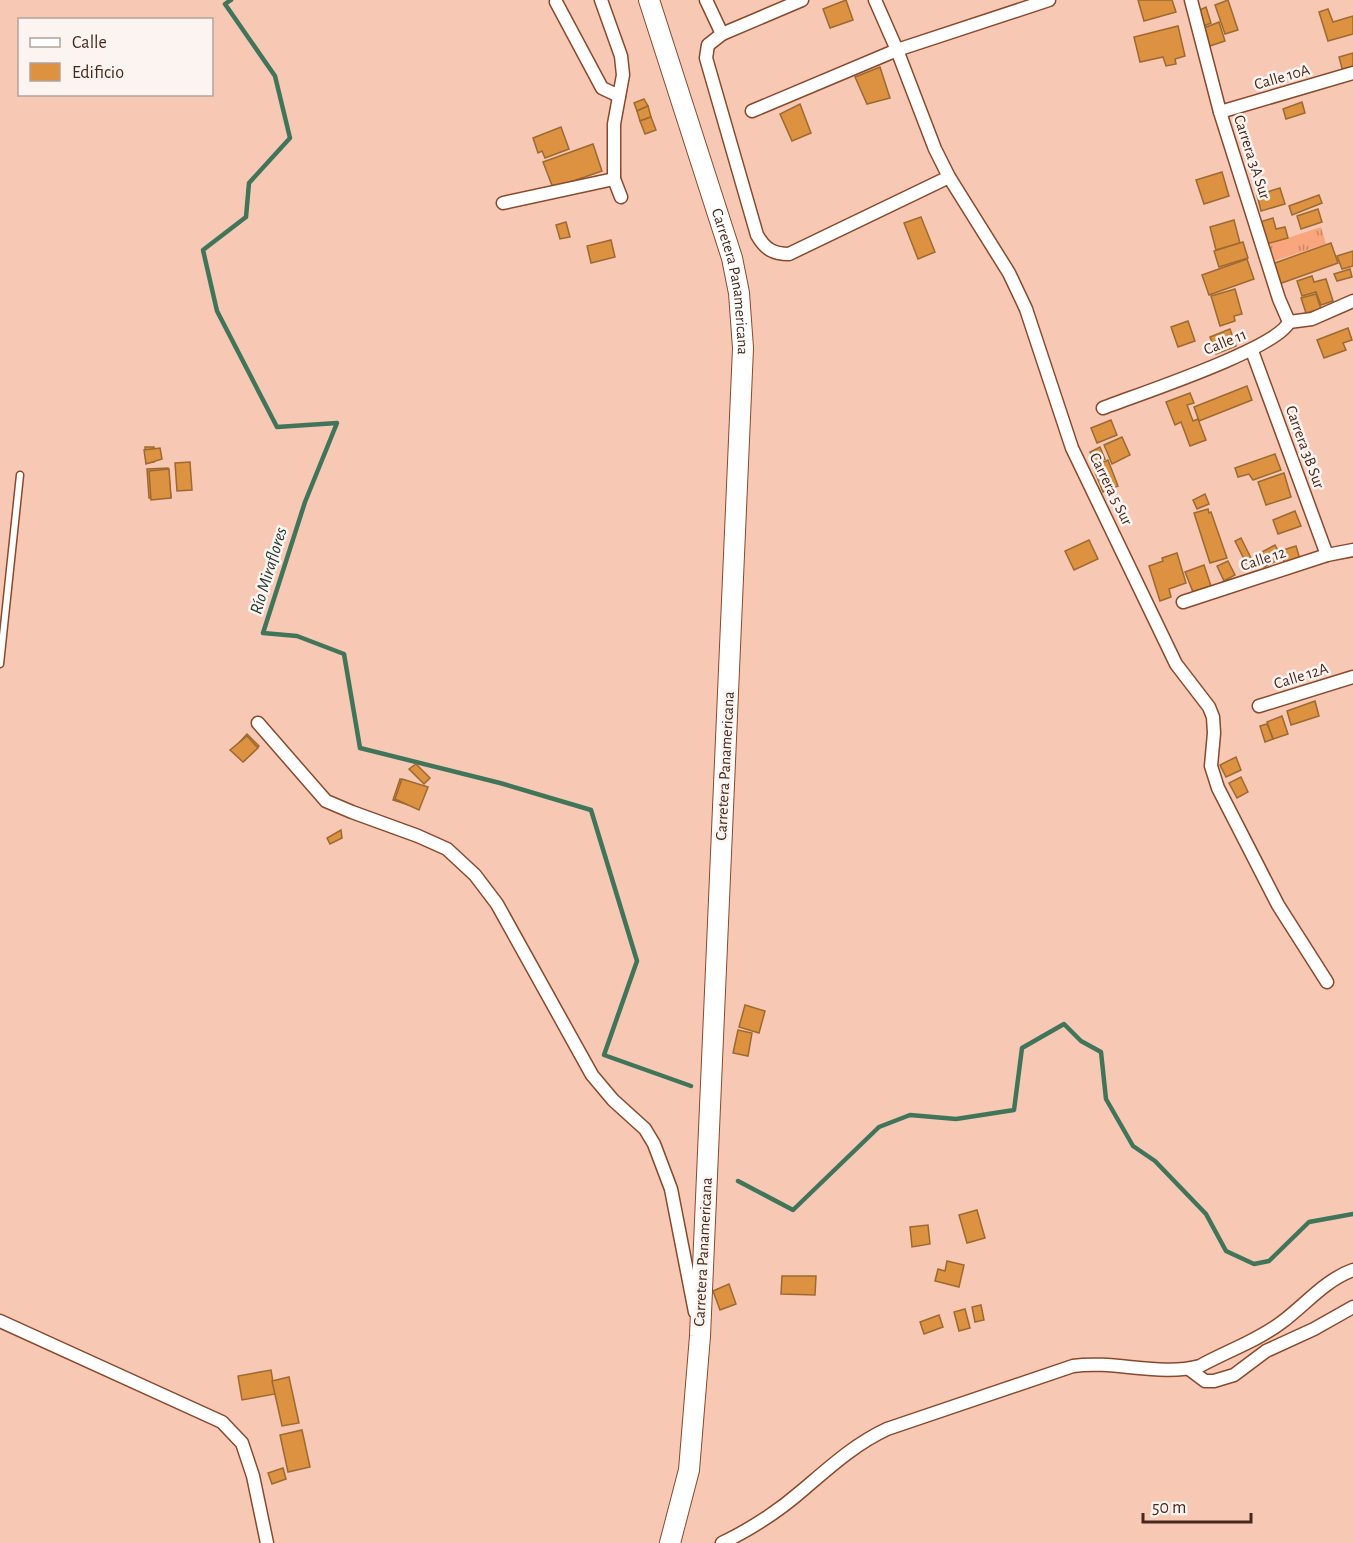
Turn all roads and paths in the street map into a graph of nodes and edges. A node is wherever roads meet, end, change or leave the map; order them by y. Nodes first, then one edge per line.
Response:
1 (601, 0) edge
2 (649, 0) edge
3 (706, 0) edge
4 (802, 0) edge
5 (875, 0) edge
6 (1049, 0) edge
7 (1191, 0) edge
8 (556, 2) dead end
9 (722, 34) junction
10 (897, 50) junction
11 (1353, 74) edge
12 (619, 96) junction
13 (752, 111) dead end
14 (1220, 112) junction
15 (948, 177) junction
16 (614, 178) junction
17 (621, 197) dead end
18 (503, 203) dead end
19 (1353, 301) edge
20 (1290, 322) junction
21 (1251, 351) junction
22 (1103, 408) dead end
23 (20, 475) dead end
24 (1353, 550) edge
25 (1327, 555) junction
26 (1183, 602) dead end
27 (0, 664) edge
28 (1353, 677) edge
29 (1259, 706) dead end
30 (258, 723) dead end
31 (1327, 982) dead end
32 (1353, 1270) edge
33 (1353, 1307) edge
34 (0, 1321) edge
35 (700, 1336) junction
36 (1189, 1369) junction
37 (267, 1543) edge
38 (670, 1543) edge
39 (722, 1543) edge

1 - 12 street
2 - 35 highway, Carretera Panamericana
3 - 9 street
4 - 9 street
5 - 10 street, Carrera 5 Sur
6 - 10 street
7 - 14 street, Carrera 3A Sur
8 - 12 street
9 - 15 street
10 - 13 street
10 - 15 street, Carrera 5 Sur
11 - 14 street, Calle 10A
12 - 16 street
14 - 20 street, Carrera 3A Sur
15 - 31 street, Carrera 5 Sur
16 - 17 street
16 - 18 street
19 - 20 street, Calle 11
20 - 21 street, Calle 11
21 - 22 street, Calle 11
21 - 25 street, Carrera 3B Sur
23 - 27 lane
24 - 25 street, Calle 12
25 - 26 street, Calle 12
28 - 29 street, Calle 12A
30 - 35 street
32 - 36 street
33 - 36 street
34 - 37 street
35 - 38 highway, Carretera Panamericana
36 - 39 street

